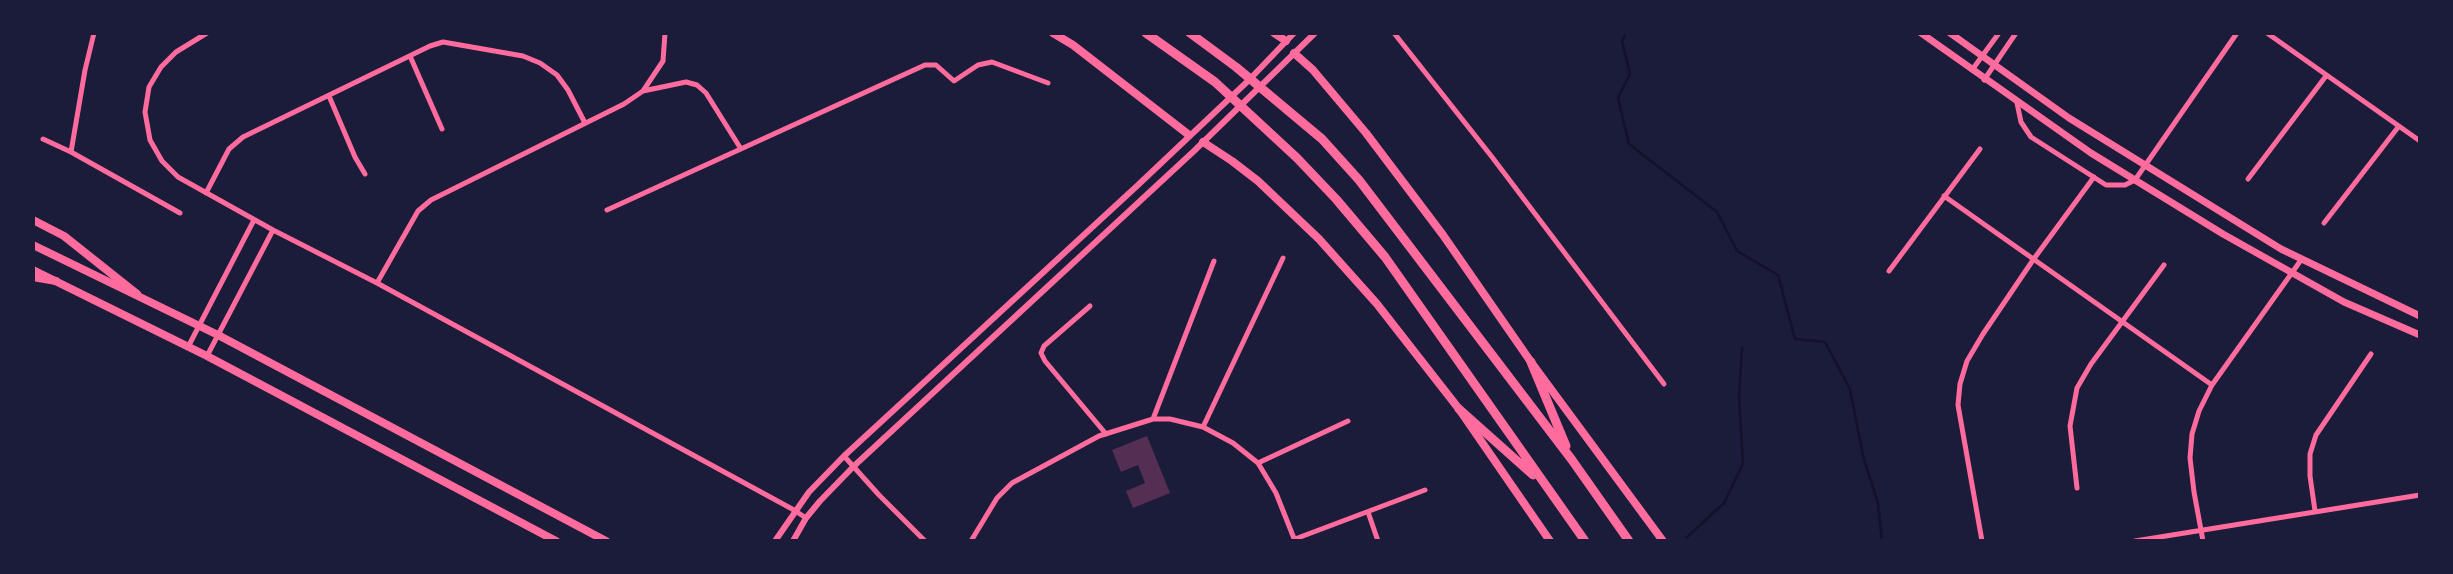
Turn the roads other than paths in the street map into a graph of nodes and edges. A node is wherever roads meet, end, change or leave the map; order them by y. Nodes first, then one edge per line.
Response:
1 (94, 33) edge
2 (207, 33) edge
3 (665, 33) edge
4 (1053, 33) edge
5 (1146, 33) edge
6 (1190, 33) edge
7 (1274, 33) edge
8 (1294, 33) edge
9 (1315, 33) edge
10 (1394, 33) edge
11 (1921, 33) edge
12 (1950, 33) edge
13 (1999, 33) edge
14 (2016, 33) edge
15 (2237, 33) edge
16 (2267, 33) edge
17 (1286, 41) junction
18 (1294, 53) junction
19 (410, 56) junction
20 (1982, 57) junction
21 (1994, 67) junction
22 (1972, 71) junction
23 (2326, 76) junction
24 (1984, 80) junction
25 (1048, 83) dead end
26 (643, 90) junction
27 (329, 96) junction
28 (2017, 103) junction
29 (586, 123) junction
30 (2399, 125) junction
31 (442, 129) dead end
32 (1189, 135) junction
33 (43, 139) dead end
34 (2420, 141) edge
35 (1203, 142) junction
36 (741, 149) junction
37 (1980, 149) dead end
38 (71, 152) junction
39 (2144, 165) junction
40 (365, 174) dead end
41 (2094, 177) junction
42 (2248, 179) dead end
43 (2135, 180) junction
44 (206, 193) junction
45 (1944, 196) junction
46 (607, 210) dead end
47 (180, 213) dead end
48 (33, 220) edge
49 (254, 220) junction
50 (2324, 223) dead end
51 (273, 230) junction
52 (33, 245) edge
53 (1283, 258) dead end
54 (2033, 260) junction
55 (2301, 260) junction
56 (1214, 261) dead end
57 (2164, 265) dead end
58 (33, 270) edge
59 (1888, 271) dead end
60 (2293, 274) junction
61 (33, 277) edge
62 (56, 281) junction
63 (377, 283) junction
64 (136, 294) junction
65 (1090, 306) dead end
66 (2420, 316) edge
67 (2122, 322) junction
68 (199, 326) junction
69 (218, 335) junction
70 (2420, 335) edge
71 (188, 346) junction
72 (2371, 354) dead end
73 (207, 356) junction
74 (1531, 362) junction
75 (1664, 384) dead end
76 (2212, 386) junction
77 (1459, 408) junction
78 (1153, 419) junction
79 (1348, 421) dead end
80 (1203, 427) junction
81 (1106, 434) junction
82 (844, 456) junction
83 (1572, 460) junction
84 (1258, 463) junction
85 (854, 466) junction
86 (1544, 485) junction
87 (2077, 488) dead end
88 (1425, 491) dead end
89 (2420, 495) edge
90 (794, 510) junction
91 (2315, 511) junction
92 (1368, 512) junction
93 (806, 519) junction
94 (2201, 530) junction
95 (1295, 540) edge
96 (556, 541) edge
97 (606, 541) edge
98 (775, 541) edge
99 (793, 541) edge
100 (925, 541) edge
101 (971, 541) edge
102 (1378, 541) edge
103 (1550, 541) edge
104 (1585, 541) edge
105 (1629, 541) edge
106 (1662, 541) edge
107 (1982, 541) edge
108 (2135, 541) edge
109 (2203, 541) edge

1 - 38 street
2 - 44 street
3 - 26 street
4 - 32 main road
5 - 86 highway
6 - 83 highway
7 - 17 main road
8 - 17 street
9 - 18 street
10 - 75 street
11 - 22 main road
12 - 20 main road
13 - 20 street
14 - 21 street
15 - 39 street
16 - 23 street
17 - 32 street
18 - 35 street
18 - 74 main road
19 - 27 street
19 - 29 street
19 - 31 street
20 - 21 main road
20 - 22 street
21 - 24 street
21 - 39 main road
22 - 24 main road
23 - 30 street
23 - 42 street
24 - 28 main road
25 - 36 street
26 - 29 street
26 - 36 street
27 - 40 street
27 - 44 street
28 - 41 street
28 - 43 main road
29 - 63 street
30 - 34 street
30 - 50 street
32 - 82 street
33 - 38 street
35 - 77 main road
35 - 85 street
36 - 46 street
37 - 45 street
38 - 47 street
39 - 43 street
39 - 55 main road
41 - 43 street
41 - 54 street
43 - 60 main road
44 - 49 street
45 - 54 street
45 - 59 street
48 - 64 main road
49 - 51 street
49 - 68 street
51 - 63 street
51 - 69 street
52 - 64 main road
53 - 80 street
54 - 67 street
54 - 107 street
55 - 60 street
55 - 66 main road
56 - 78 street
57 - 67 street
58 - 62 main road
60 - 70 main road
60 - 76 street
61 - 62 main road
62 - 71 main road
63 - 90 street
64 - 68 main road
65 - 81 street
67 - 76 street
67 - 87 street
68 - 69 main road
68 - 71 street
69 - 73 street
69 - 97 main road
71 - 73 main road
72 - 91 street
73 - 96 main road
74 - 83 highway
74 - 106 main road
76 - 94 street
77 - 86 highway
77 - 103 main road
78 - 80 street
78 - 81 street
79 - 84 street
80 - 84 street
81 - 101 street
82 - 85 street
82 - 90 street
83 - 105 highway
84 - 95 street
85 - 93 street
85 - 100 street
86 - 104 highway
88 - 92 street
89 - 91 street
90 - 93 street
90 - 98 street
91 - 94 street
92 - 95 street
92 - 102 street
93 - 99 street
94 - 108 street
94 - 109 street

